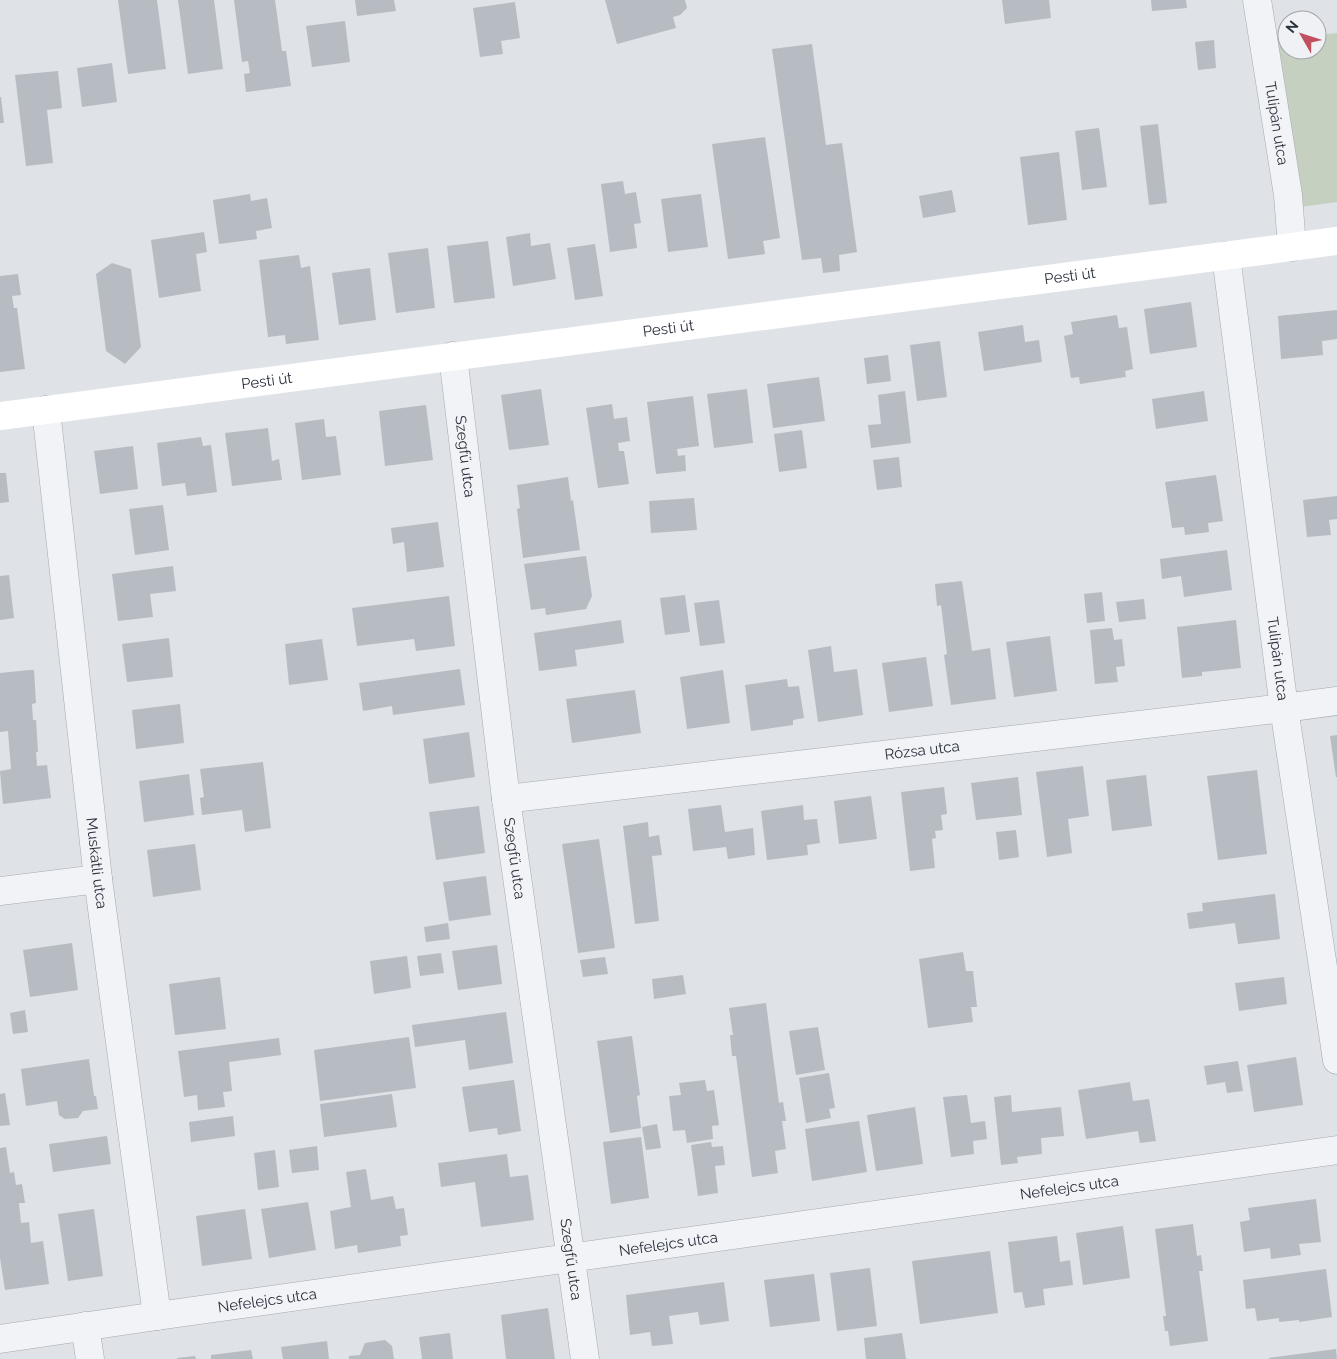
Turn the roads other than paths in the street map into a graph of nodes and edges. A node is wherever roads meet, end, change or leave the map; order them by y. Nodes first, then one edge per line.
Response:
1 (1257, 0) edge
2 (1337, 242) edge
3 (1292, 247) junction
4 (1226, 256) junction
5 (453, 356) junction
6 (46, 410) junction
7 (0, 416) edge
8 (1337, 701) edge
9 (1284, 708) junction
10 (506, 799) junction
11 (98, 880) junction
12 (0, 891) edge
13 (1337, 1060) edge
14 (1337, 1150) edge
15 (571, 1258) junction
16 (156, 1316) junction
17 (85, 1326) junction
18 (0, 1339) edge
19 (90, 1359) edge
20 (585, 1359) edge

1 - 3 street, Tulipán utca
2 - 3 street, Pesti út
3 - 4 street, Pesti út
4 - 5 street, Pesti út
4 - 9 street, Tulipán utca
5 - 6 street, Pesti út
5 - 10 street, Szegfű utca
6 - 7 street, Pesti út
6 - 11 street, Muskátli utca
8 - 9 street, Rózsa utca
9 - 10 street, Rózsa utca
9 - 13 street, Tulipán utca
10 - 15 street, Szegfű utca
11 - 12 street
11 - 16 street, Muskátli utca
14 - 15 street, Nefelejcs utca
15 - 16 street, Nefelejcs utca
15 - 20 street, Szegfű utca
16 - 17 street, Nefelejcs utca
17 - 18 street, Nefelejcs utca
17 - 19 street

